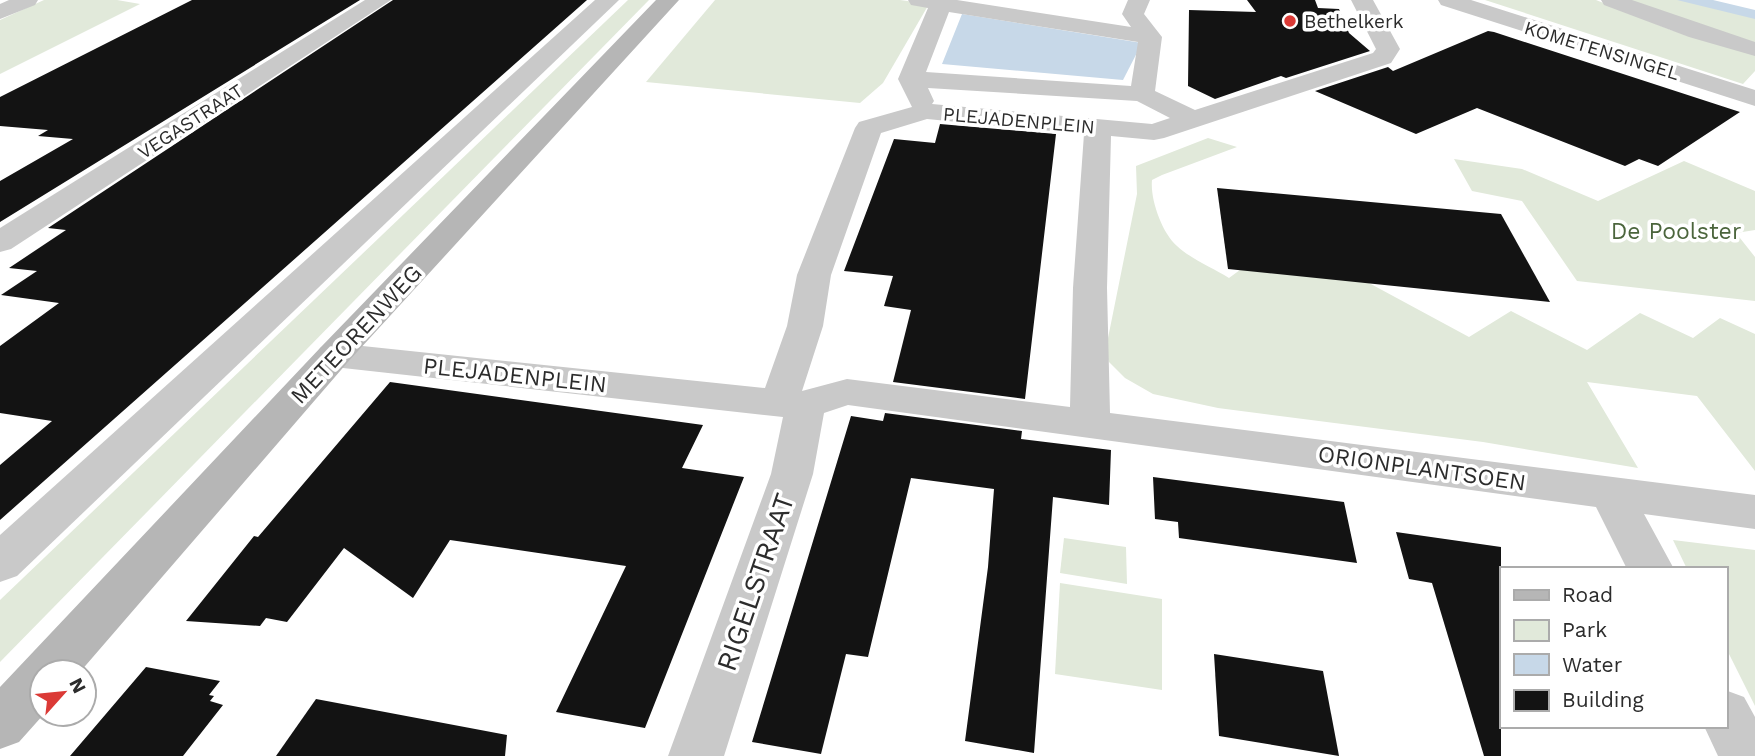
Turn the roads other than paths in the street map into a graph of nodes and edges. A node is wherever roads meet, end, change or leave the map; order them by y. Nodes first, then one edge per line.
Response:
1 (27, 0) edge
2 (380, 0) edge
3 (608, 0) edge
4 (668, 0) edge
5 (1139, 0) edge
6 (1362, 0) edge
7 (1449, 0) edge
8 (1612, 0) edge
9 (930, 2) edge
10 (0, 12) edge
11 (1150, 37) junction
12 (1755, 49) edge
13 (911, 79) junction
14 (1142, 94) junction
15 (1755, 97) edge
16 (926, 111) junction
17 (1194, 120) junction
18 (1098, 139) junction
19 (0, 242) edge
20 (334, 355) junction
21 (792, 404) junction
22 (1090, 423) junction
23 (1611, 493) junction
24 (1755, 512) edge
25 (0, 563) edge
26 (1650, 567) edge
27 (61, 658) edge
28 (28, 694) edge
29 (1727, 718) edge
30 (0, 724) edge
31 (696, 756) edge
32 (1746, 756) edge

1 - 10 street
2 - 19 street, VEGASTRAAT
3 - 25 street
4 - 20 street, METEORENWEG
5 - 11 street
6 - 17 street, PLEJADENPLEIN
7 - 15 street, KOMETENSINGEL
8 - 12 street
9 - 11 street
9 - 13 street
11 - 14 street
13 - 14 street
13 - 16 street
14 - 17 street
16 - 18 street, PLEJADENPLEIN
16 - 21 street, PLEJADENPLEIN
17 - 18 street, PLEJADENPLEIN
18 - 22 street
20 - 21 street, PLEJADENPLEIN
20 - 27 street, METEORENWEG
21 - 22 street, ORIONPLANTSOEN
21 - 31 street, RIGELSTRAAT
22 - 23 street, ORIONPLANTSOEN
23 - 24 street, ORIONPLANTSOEN
23 - 26 street
28 - 30 street
29 - 32 street

